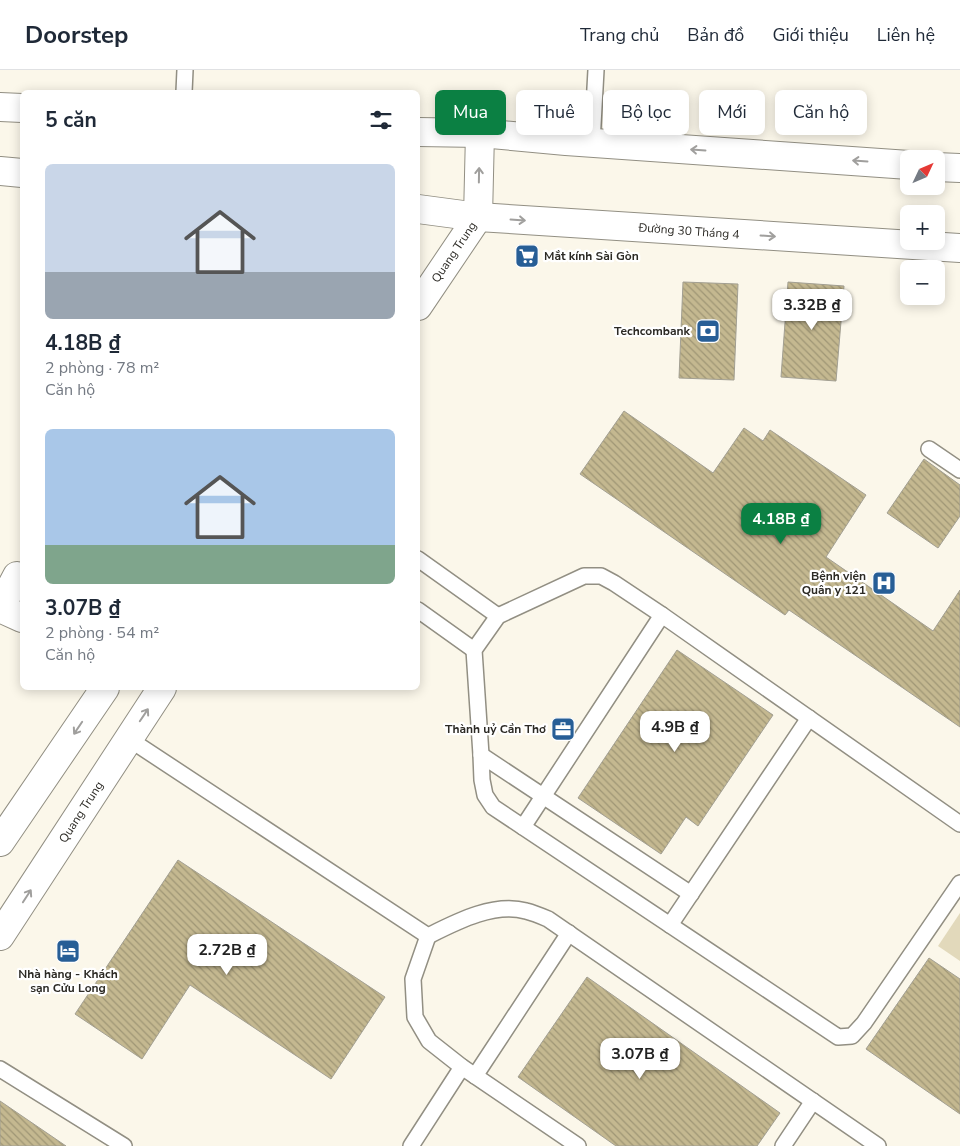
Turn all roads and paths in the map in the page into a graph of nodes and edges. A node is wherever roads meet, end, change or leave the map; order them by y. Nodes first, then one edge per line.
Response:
1 (185, 70) edge
2 (596, 70) edge
3 (184, 90) edge
4 (0, 107) edge
5 (20, 108) edge
6 (420, 132) edge
7 (435, 132) edge
8 (480, 135) edge
9 (506, 135) edge
10 (592, 143) junction
11 (900, 164) edge
12 (945, 167) edge
13 (960, 168) edge
14 (0, 171) edge
15 (20, 173) edge
16 (420, 209) edge
17 (478, 217) junction
18 (960, 248) edge
19 (420, 303) edge
20 (929, 448) dead end
21 (960, 470) edge
22 (420, 560) edge
23 (17, 576) dead end
24 (0, 608) edge
25 (420, 611) edge
26 (662, 615) junction
27 (498, 616) junction
28 (20, 617) edge
29 (474, 650) junction
30 (105, 690) edge
31 (161, 690) edge
32 (809, 718) junction
33 (128, 739) junction
34 (482, 755) junction
35 (544, 796) junction
36 (960, 824) edge
37 (523, 827) junction
38 (3, 831) edge
39 (960, 883) edge
40 (691, 894) junction
41 (670, 925) junction
42 (569, 933) junction
43 (0, 936) edge
44 (428, 936) junction
45 (462, 1067) junction
46 (0, 1069) edge
47 (475, 1076) junction
48 (813, 1101) junction
49 (860, 1141) edge
50 (124, 1146) edge
51 (411, 1146) edge
52 (578, 1146) edge
53 (784, 1146) edge
54 (878, 1146) edge

1 - 3 lane
2 - 10 lane
4 - 5 main road
6 - 7 main road
17 -> 8 main road, Quang Trung
9 - 10 main road
11 -> 10 main road
12 - 13 main road
14 - 15 main road
16 - 17 main road, Đường 30 Tháng 4
17 -> 18 main road, Đường 30 Tháng 4
17 - 19 main road, Quang Trung
20 - 21 lane
22 - 27 lane
23 - 24 main road
24 - 28 main road
25 - 29 lane
26 - 27 lane
26 - 32 lane
26 - 35 lane
27 - 29 lane
29 - 34 lane
30 -> 38 main road
33 -> 31 main road, Quang Trung
32 - 36 lane
32 - 40 lane
43 -> 33 main road, Quang Trung
33 - 44 lane
34 - 35 lane
34 - 37 lane
35 - 37 lane
35 - 40 lane
37 - 41 lane
39 - 41 lane
40 - 41 lane
42 - 44 lane
42 - 47 lane
42 - 48 lane
44 - 45 lane
45 - 47 lane
45 - 51 lane
46 - 50 lane
47 - 52 lane
48 - 49 lane
48 - 53 lane
49 - 54 lane

